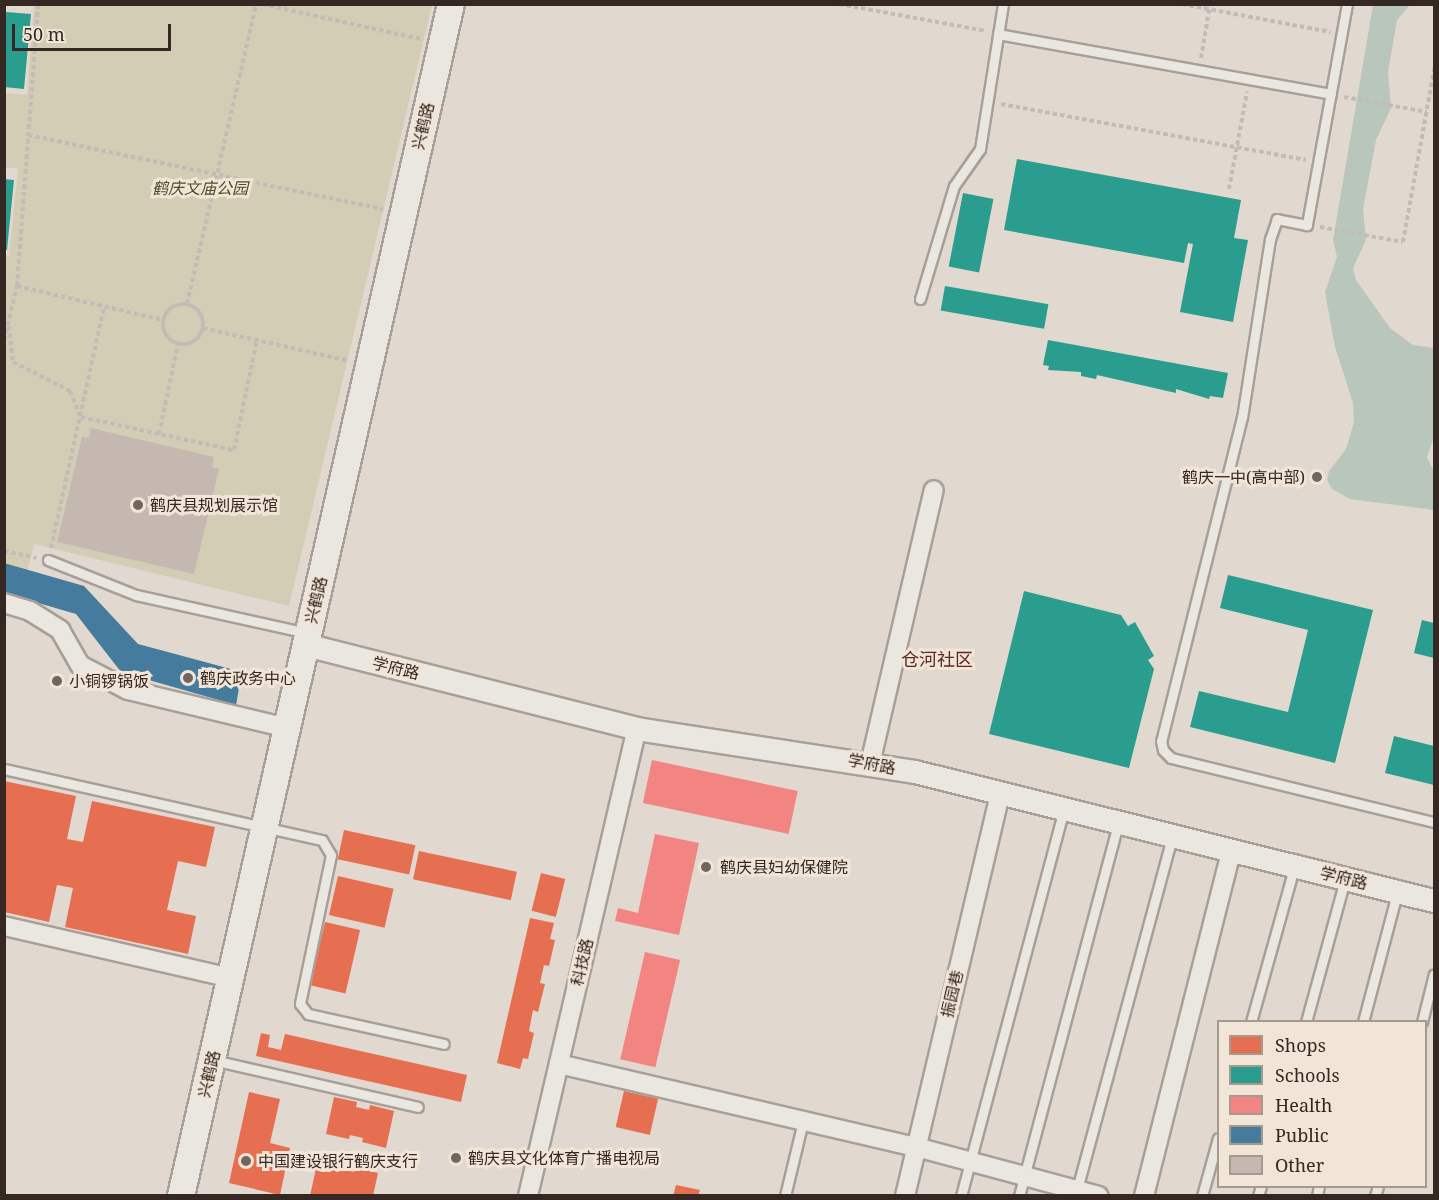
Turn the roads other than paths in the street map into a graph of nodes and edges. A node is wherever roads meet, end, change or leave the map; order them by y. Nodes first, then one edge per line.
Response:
1 (451, 4) edge
2 (1003, 4) edge
3 (1347, 4) edge
4 (998, 34) junction
5 (1331, 94) junction
6 (920, 300) dead end
7 (934, 490) dead end
8 (48, 560) road end
9 (4, 603) edge
10 (308, 639) junction
11 (287, 729) junction
12 (637, 729) junction
13 (870, 764) junction
14 (4, 769) edge
15 (1000, 793) junction
16 (1064, 809) junction
17 (1118, 822) junction
18 (1434, 822) edge
19 (265, 827) junction
20 (1172, 836) junction
21 (1231, 850) junction
22 (1295, 866) junction
23 (1345, 879) junction
24 (1397, 892) junction
25 (1434, 901) edge
26 (4, 926) edge
27 (1434, 974) edge
28 (231, 978) junction
29 (1252, 1020) edge
30 (1307, 1020) edge
31 (1364, 1020) edge
32 (1422, 1020) edge
33 (444, 1044) dead end
34 (213, 1060) junction
35 (559, 1064) junction
36 (418, 1107) dead end
37 (803, 1121) junction
38 (1217, 1142) edge
39 (916, 1147) junction
40 (970, 1162) junction
41 (1024, 1176) junction
42 (1076, 1193) edge
43 (181, 1196) edge
44 (528, 1196) edge
45 (786, 1196) edge
46 (905, 1196) edge
47 (961, 1196) edge
48 (1019, 1196) edge
49 (1099, 1196) edge
50 (1144, 1196) edge
51 (1203, 1196) edge

1 - 10 main road, 兴鹤路
2 - 4 lane
3 - 5 lane
4 - 5 lane
4 - 6 lane
5 - 18 lane
7 - 13 street
8 - 10 lane
9 - 11 street
10 - 11 main road, 兴鹤路
10 - 12 street, 学府路
11 - 19 main road, 兴鹤路
12 - 13 street, 学府路
12 - 35 street, 科技路
13 - 15 street, 学府路
14 - 19 lane
15 - 16 street, 学府路
15 - 39 street, 振园巷
16 - 17 street, 学府路
16 - 40 lane
17 - 20 street, 学府路
17 - 41 lane
19 - 28 main road, 兴鹤路
19 - 33 lane
20 - 21 street, 学府路
20 - 42 lane
21 - 22 street, 学府路
21 - 50 street
22 - 23 street, 学府路
22 - 29 lane
23 - 24 street, 学府路
23 - 30 lane
24 - 25 street, 学府路
24 - 31 lane
26 - 28 street
27 - 32 lane
28 - 34 main road, 兴鹤路
34 - 36 lane
34 - 43 main road, 兴鹤路
35 - 37 street
35 - 44 street, 科技路
37 - 39 street
37 - 45 lane
38 - 51 lane
39 - 40 street
39 - 46 street, 振园巷
40 - 41 street
40 - 47 lane
41 - 42 street
41 - 48 lane
42 - 49 street

